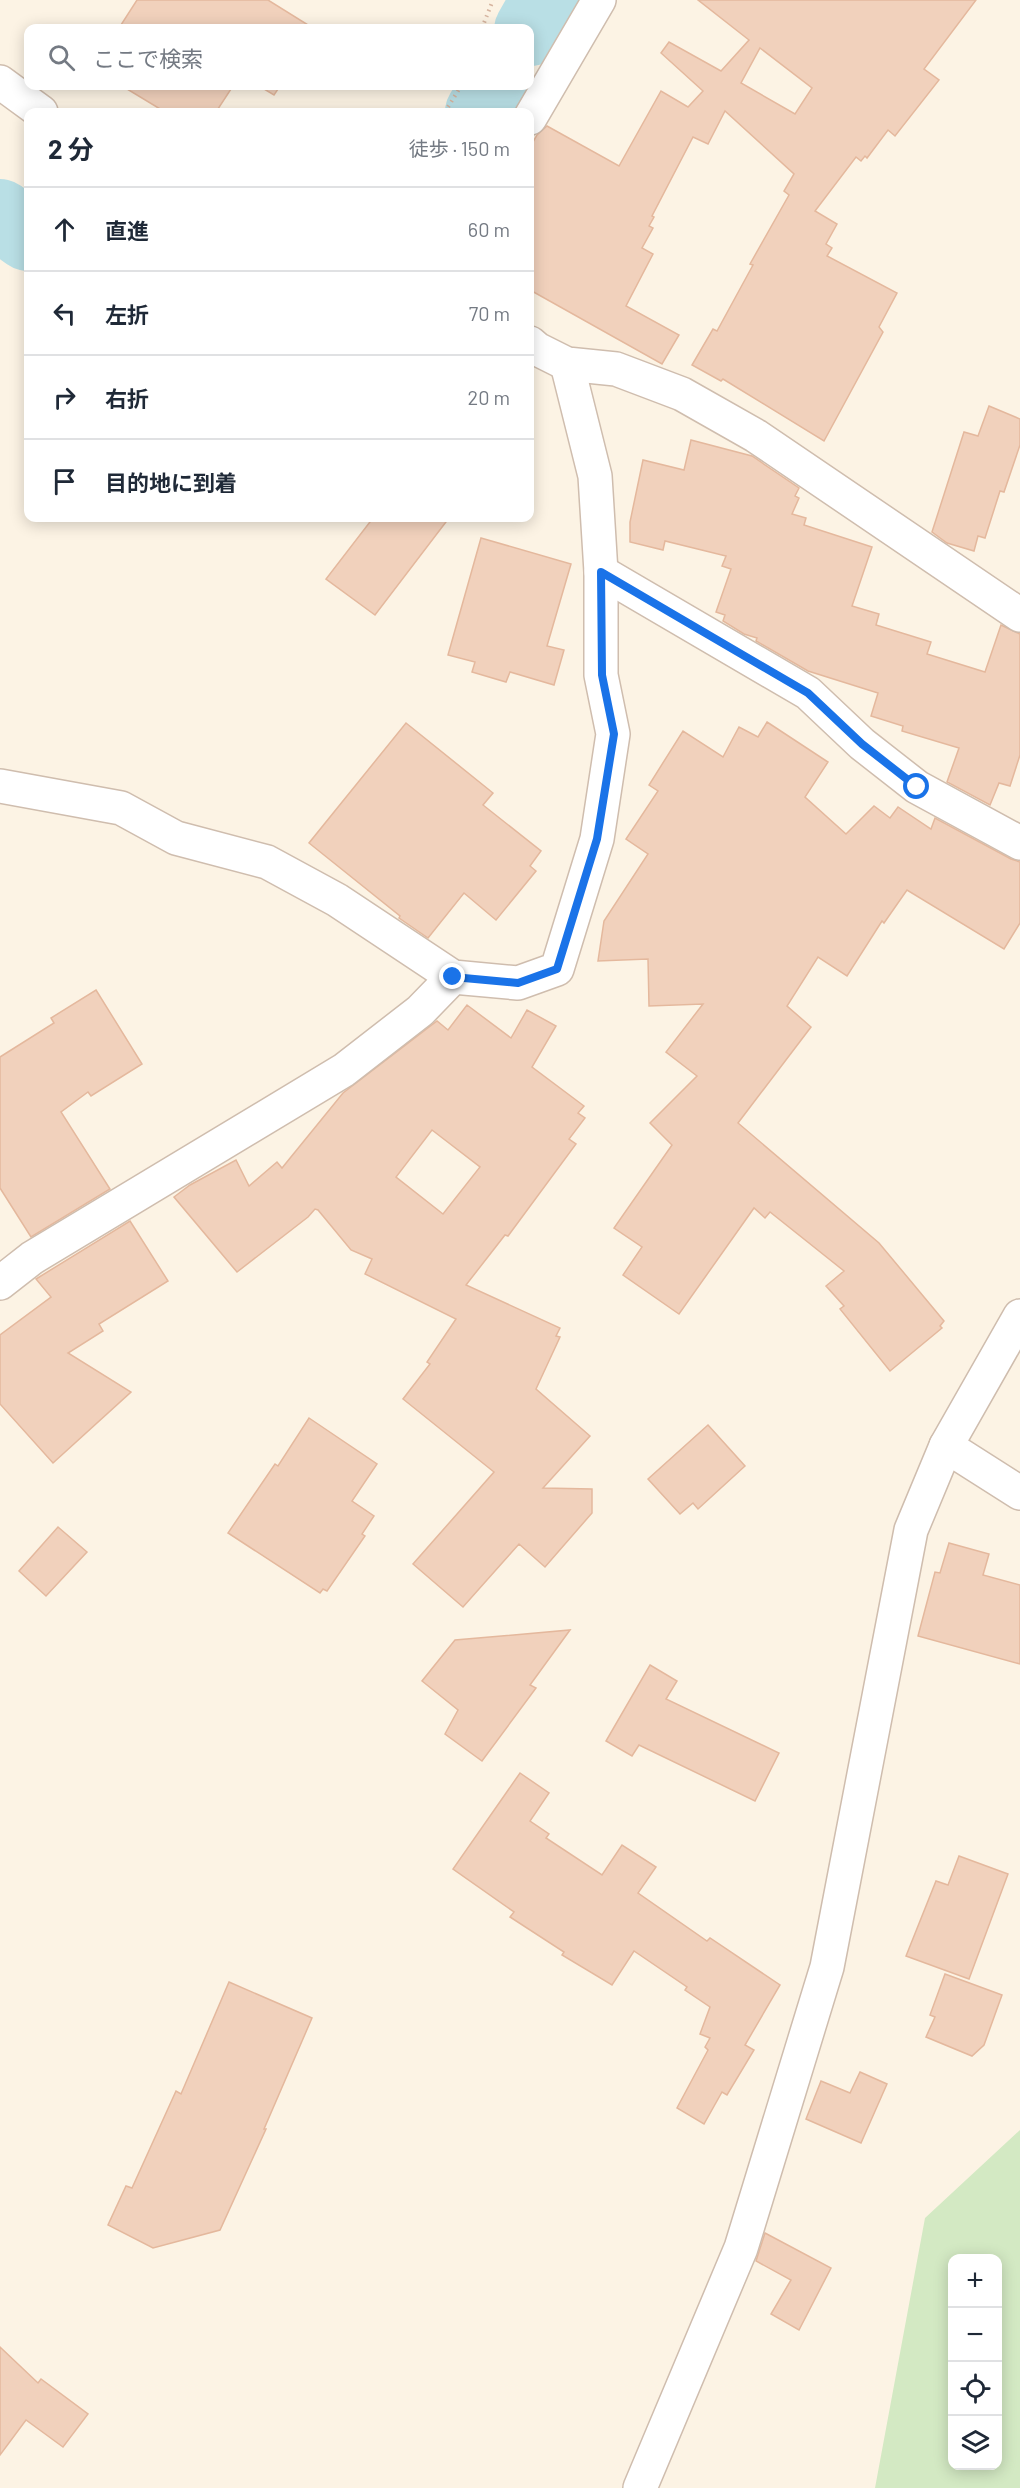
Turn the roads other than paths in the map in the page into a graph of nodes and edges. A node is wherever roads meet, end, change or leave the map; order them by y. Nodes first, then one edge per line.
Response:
1 (599, 0) edge
2 (0, 82) edge
3 (36, 108) edge
4 (534, 111) edge
5 (534, 346) edge
6 (567, 364) junction
7 (601, 572) junction
8 (1020, 615) edge
9 (0, 786) edge
10 (1020, 843) edge
11 (453, 977) junction
12 (0, 1283) edge
13 (1020, 1316) edge
14 (946, 1446) junction
15 (1020, 1493) edge
16 (640, 2488) edge

1 - 4 street
2 - 3 street
5 - 6 street
6 - 7 street
6 - 8 street
7 - 10 street
7 - 11 street
9 - 11 street
11 - 12 street
13 - 14 street
14 - 15 street
14 - 16 street

